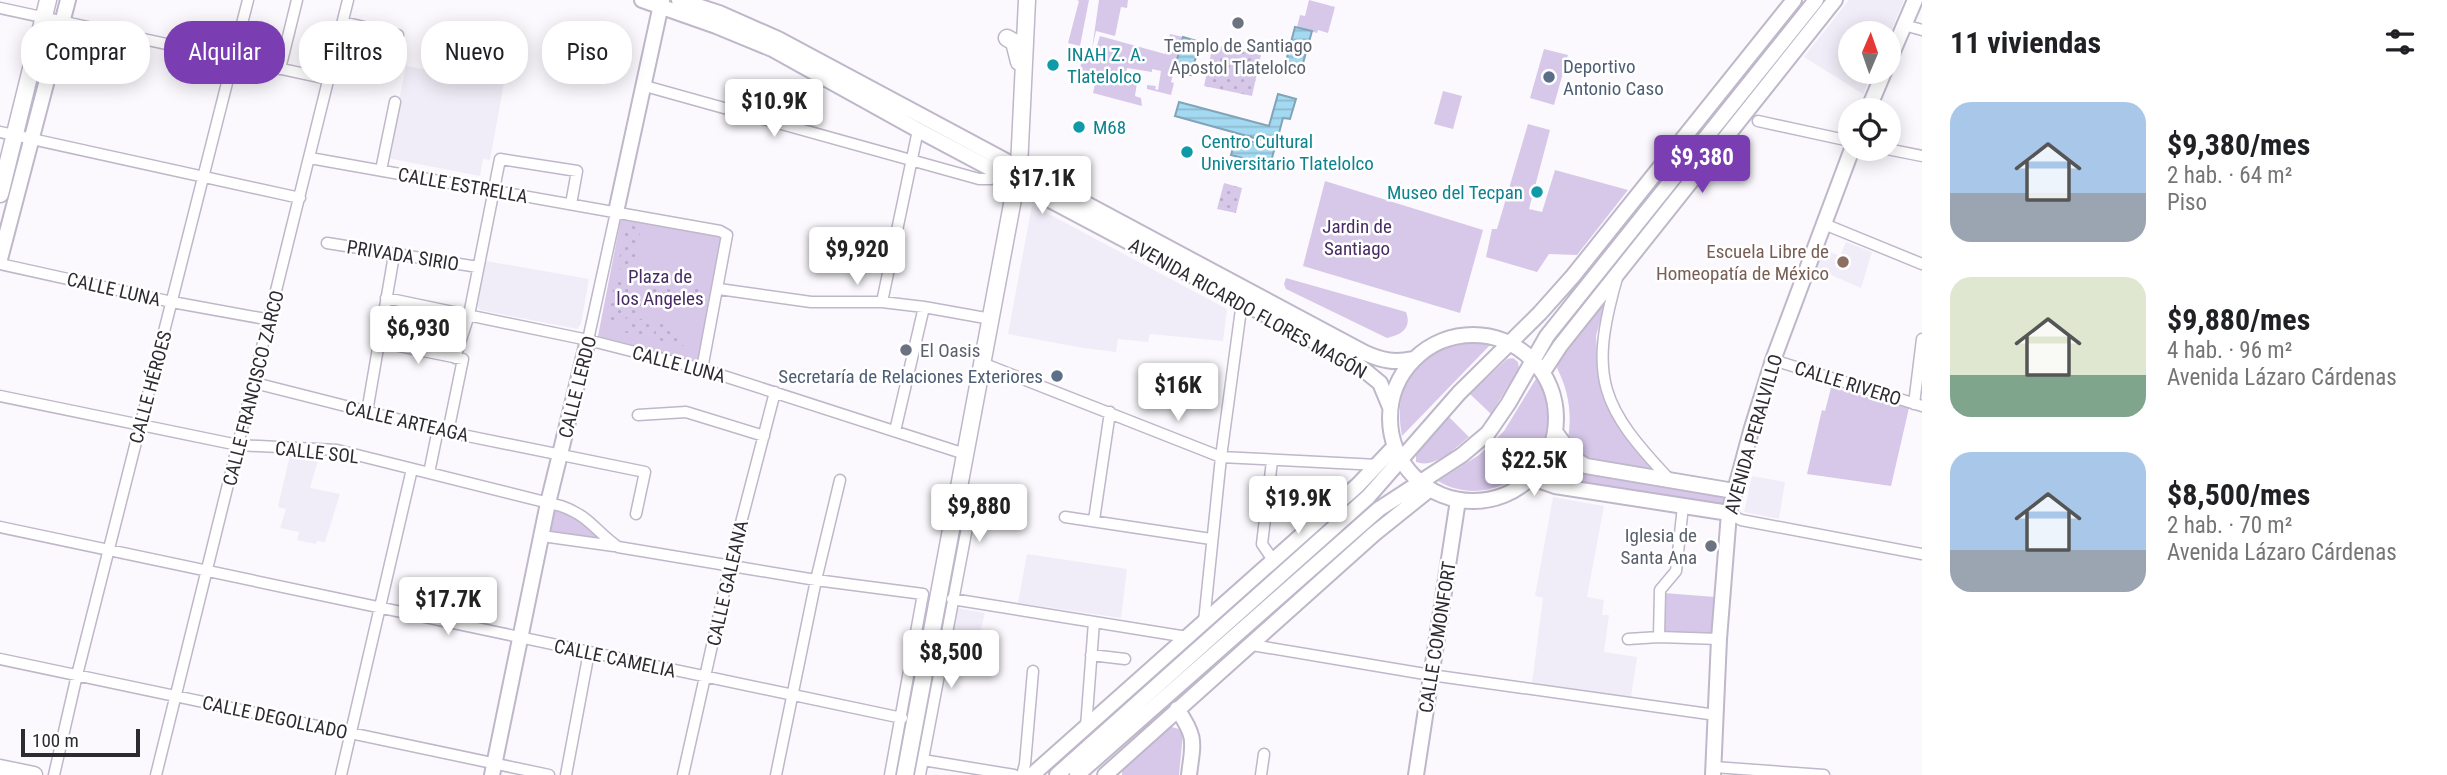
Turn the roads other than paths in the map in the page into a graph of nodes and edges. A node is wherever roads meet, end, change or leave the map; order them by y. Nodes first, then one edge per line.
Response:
1 (48, 0) edge
2 (68, 0) edge
3 (248, 0) edge
4 (297, 0) edge
5 (348, 0) edge
6 (642, 0) edge
7 (679, 0) edge
8 (1027, 0) edge
9 (1794, 0) edge
10 (1816, 0) edge
11 (1835, 0) edge
12 (1915, 0) edge
13 (661, 3) edge
14 (0, 8) edge
15 (43, 17) junction
16 (62, 21) joint
17 (242, 21) edge
18 (343, 21) edge
19 (1904, 25) junction
20 (1922, 30) edge
21 (1901, 32) edge
22 (1007, 38) dead end
23 (285, 49) edge
24 (1024, 78) junction
25 (47, 84) edge
26 (226, 84) edge
27 (327, 84) edge
28 (645, 86) junction
29 (395, 102) dead end
30 (1758, 121) dead end
31 (918, 130) junction
32 (7, 134) edge
33 (1838, 138) edge
34 (33, 140) junction
35 (1901, 152) edge
36 (1922, 156) edge
37 (310, 158) junction
38 (1848, 161) edge
39 (912, 162) junction
40 (381, 170) junction
41 (1012, 174) junction
42 (202, 176) junction
43 (493, 190) junction
44 (0, 194) edge
45 (300, 198) junction
46 (571, 204) junction
47 (616, 212) junction
48 (1824, 224) junction
49 (327, 243) dead end
50 (394, 255) junction
51 (0, 261) edge
52 (1922, 264) edge
53 (478, 267) junction
54 (1619, 272) junction
55 (719, 289) junction
56 (386, 298) junction
57 (172, 302) junction
58 (882, 302) junction
59 (1242, 302) junction
60 (924, 307) junction
61 (469, 315) junction
62 (991, 319) junction
63 (271, 320) junction
64 (1922, 339) edge
65 (588, 340) junction
66 (379, 342) junction
67 (1510, 343) junction
68 (459, 359) junction
69 (1413, 359) junction
70 (1533, 359) junction
71 (1773, 360) junction
72 (982, 363) junction
73 (702, 369) junction
74 (1543, 372) junction
75 (255, 383) junction
76 (775, 392) junction
77 (0, 396) edge
78 (1918, 405) edge
79 (1390, 407) junction
80 (367, 412) junction
81 (1110, 412) junction
82 (638, 415) dead end
83 (140, 425) junction
84 (443, 430) junction
85 (895, 431) junction
86 (1556, 433) junction
87 (764, 436) junction
88 (238, 445) junction
89 (1398, 453) junction
90 (965, 454) junction
91 (560, 455) junction
92 (1221, 457) junction
93 (1272, 461) junction
94 (1379, 465) junction
95 (412, 469) junction
96 (429, 473) junction
97 (1531, 478) junction
98 (841, 480) dead end
99 (1671, 481) junction
100 (1426, 486) junction
101 (1734, 491) junction
102 (959, 494) junction
103 (1458, 500) junction
104 (548, 503) junction
105 (1683, 506) junction
106 (636, 513) dead end
107 (1729, 513) junction
108 (1065, 517) dead end
109 (1094, 520) junction
110 (0, 527) edge
111 (541, 536) junction
112 (1211, 539) junction
113 (618, 547) junction
114 (109, 550) junction
115 (1922, 554) edge
116 (1273, 560) junction
117 (730, 565) junction
118 (206, 572) junction
119 (816, 580) junction
120 (952, 599) junction
121 (380, 607) junction
122 (1094, 622) junction
123 (1204, 622) junction
124 (1658, 636) junction
125 (520, 637) junction
126 (1187, 637) junction
127 (1628, 639) dead end
128 (1719, 639) junction
129 (1252, 645) junction
130 (589, 652) junction
131 (1091, 655) junction
132 (0, 659) edge
133 (1125, 659) dead end
134 (1033, 671) dead end
135 (1431, 675) junction
136 (77, 676) junction
137 (706, 678) junction
138 (176, 696) junction
139 (792, 696) junction
140 (1177, 709) junction
141 (1716, 715) junction
142 (902, 718) junction
143 (1086, 727) junction
144 (351, 733) junction
145 (1264, 754) dead end
146 (923, 760) junction
147 (0, 768) edge
148 (493, 770) edge
149 (1714, 771) edge
150 (34, 775) edge
151 (54, 775) edge
152 (156, 775) edge
153 (341, 775) edge
154 (549, 775) edge
155 (565, 775) edge
156 (683, 775) edge
157 (776, 775) edge
158 (890, 775) edge
159 (905, 775) edge
160 (920, 775) edge
161 (1014, 775) edge
162 (1021, 775) edge
163 (1032, 775) edge
164 (1057, 775) edge
165 (1077, 775) edge
166 (1105, 775) edge
167 (1189, 775) edge
168 (1261, 775) edge
169 (1416, 775) edge
170 (1824, 775) edge

1 - 15 main road
2 - 16 main road
3 - 17 street, CALLE HÉROES
4 - 23 street
5 - 18 street, CALLE FRANCISCO ZARCO
6 - 13 main road, AVENIDA RICARDO FLORES MAGÓN
7 - 41 main road, AVENIDA RICARDO FLORES MAGÓN
8 - 24 main road
9 - 67 main road
10 - 70 main road
11 - 54 main road
12 - 19 main road
13 - 28 main road, CALLE LERDO
13 - 31 main road, AVENIDA RICARDO FLORES MAGÓN
14 - 15 street
15 - 16 street
15 - 32 main road
19 - 20 street
19 - 21 main road
22 - 24 main road
24 - 41 main road
25 - 34 main road
26 - 42 street, CALLE HÉROES
27 - 37 street, CALLE FRANCISCO ZARCO
28 - 39 street
28 - 47 main road, CALLE LERDO
29 - 40 street
30 - 33 street
31 - 39 street
31 - 41 main road, AVENIDA RICARDO FLORES MAGÓN
32 - 34 street
32 - 44 main road
34 - 42 street
34 - 51 main road
35 - 36 street
37 - 40 street, CALLE ESTRELLA
37 - 45 street, CALLE FRANCISCO ZARCO
38 - 48 main road, AVENIDA PERALVILLO
39 - 41 street
39 - 58 street
40 - 43 street, CALLE ESTRELLA
41 - 59 main road, AVENIDA RICARDO FLORES MAGÓN
41 - 62 main road
41 - 69 main road, AVENIDA RICARDO FLORES MAGÓN
42 - 45 street
42 - 57 street, CALLE HÉROES
43 - 46 street, CALLE ESTRELLA
43 - 46 street
43 - 53 street
45 - 63 street, CALLE FRANCISCO ZARCO
46 - 47 street, CALLE ESTRELLA
47 - 55 street, CALLE ESTRELLA
47 - 65 street, CALLE LERDO
48 - 52 street
48 - 71 main road, AVENIDA PERALVILLO
49 - 50 street, PRIVADA SIRIO
50 - 53 street, PRIVADA SIRIO
50 - 56 street
51 - 57 street, CALLE LUNA
53 - 61 street
54 - 74 main road
54 - 99 street
55 - 58 street
55 - 73 street
56 - 61 street, CALLE LUNA
56 - 66 street
57 - 63 street, CALLE LUNA
57 - 83 street, CALLE HÉROES
58 - 60 street
59 - 79 main road, AVENIDA RICARDO FLORES MAGÓN
59 - 92 street
60 - 62 street
60 - 85 street
61 - 65 street, CALLE LUNA
61 - 68 street
62 - 72 main road
63 - 75 street, CALLE FRANCISCO ZARCO
64 - 78 street
65 - 73 street, CALLE LUNA
65 - 91 main road, CALLE LERDO
66 - 68 street
66 - 80 street
67 - 69 main road
67 - 70 main road
67 - 89 main road
68 - 84 street
69 - 79 main road
70 - 74 main road
70 - 100 main road
71 - 78 street, CALLE RIVERO
71 - 101 main road, AVENIDA PERALVILLO
72 - 81 street
72 - 90 main road
73 - 76 street, CALLE LUNA
74 - 86 main road
75 - 80 street, CALLE ARTEAGA
75 - 88 street, CALLE FRANCISCO ZARCO
76 - 85 street, CALLE LUNA
76 - 87 street, CALLE GALEANA
77 - 83 street, CALLE SOL
79 - 89 main road
80 - 84 street, CALLE ARTEAGA
81 - 92 street
81 - 109 street
82 - 87 street
83 - 88 street, CALLE SOL
83 - 114 street, CALLE HÉROES
84 - 91 street, CALLE ARTEAGA
84 - 96 street
85 - 90 street, CALLE LUNA
86 - 97 main road
86 - 99 main road
87 - 117 street, CALLE GALEANA
88 - 95 street, CALLE SOL
88 - 118 street, CALLE FRANCISCO ZARCO
89 - 94 main road
89 - 100 main road
89 - 164 main road
90 - 102 main road
91 - 104 main road, CALLE LERDO
91 - 106 street, CALLE ARTEAGA
92 - 93 street
92 - 112 street
93 - 94 street
93 - 116 street
94 - 116 main road
95 - 96 street, CALLE SOL
95 - 121 street
96 - 104 street, CALLE SOL
97 - 103 main road
97 - 105 main road
98 - 119 street
99 - 101 main road
100 - 103 main road
100 - 129 main road
100 - 165 main road
101 - 107 main road, AVENIDA PERALVILLO
102 - 120 street
102 - 159 main road
103 - 135 main road, CALLE COMONFORT
104 - 111 main road, CALLE LERDO
104 - 113 street, CALLE SOL
105 - 107 main road
105 - 124 street
107 - 115 street
107 - 128 main road, AVENIDA PERALVILLO
108 - 109 street
109 - 112 street
110 - 114 street, CALLE CAMELIA
111 - 113 street
111 - 125 main road, CALLE LERDO
112 - 123 street
113 - 117 street
114 - 118 street, CALLE CAMELIA
114 - 136 street, CALLE HÉROES
116 - 123 main road
117 - 119 street
117 - 137 street, CALLE GALEANA
118 - 121 street, CALLE CAMELIA
118 - 138 street, CALLE FRANCISCO ZARCO
119 - 139 street
119 - 142 street
120 - 122 street
120 - 146 street
121 - 125 street, CALLE CAMELIA
121 - 144 street
122 - 126 street
122 - 131 street
123 - 126 main road
124 - 127 street
124 - 128 street
125 - 130 street, CALLE CAMELIA
125 - 148 main road, CALLE LERDO
126 - 143 main road
128 - 141 main road, AVENIDA PERALVILLO
129 - 135 street
129 - 140 main road
130 - 137 street, CALLE CAMELIA
130 - 155 street
131 - 133 street
131 - 143 street
132 - 136 street, CALLE DEGOLLADO
134 - 162 street
135 - 141 street
135 - 169 main road, CALLE COMONFORT
136 - 138 street, CALLE DEGOLLADO
136 - 151 street, CALLE HÉROES
137 - 139 street, CALLE CAMELIA
137 - 156 street, CALLE GALEANA
138 - 144 street, CALLE DEGOLLADO
138 - 152 street, CALLE FRANCISCO ZARCO
139 - 142 street, CALLE CAMELIA
139 - 157 street
140 - 166 main road
140 - 167 main road
141 - 149 main road, AVENIDA PERALVILLO
142 - 158 street
143 - 163 main road
144 - 148 street, CALLE DEGOLLADO
144 - 153 street
145 - 168 street
146 - 160 street
146 - 161 street
147 - 150 main road
148 - 154 street, CALLE DEGOLLADO
149 - 170 street

